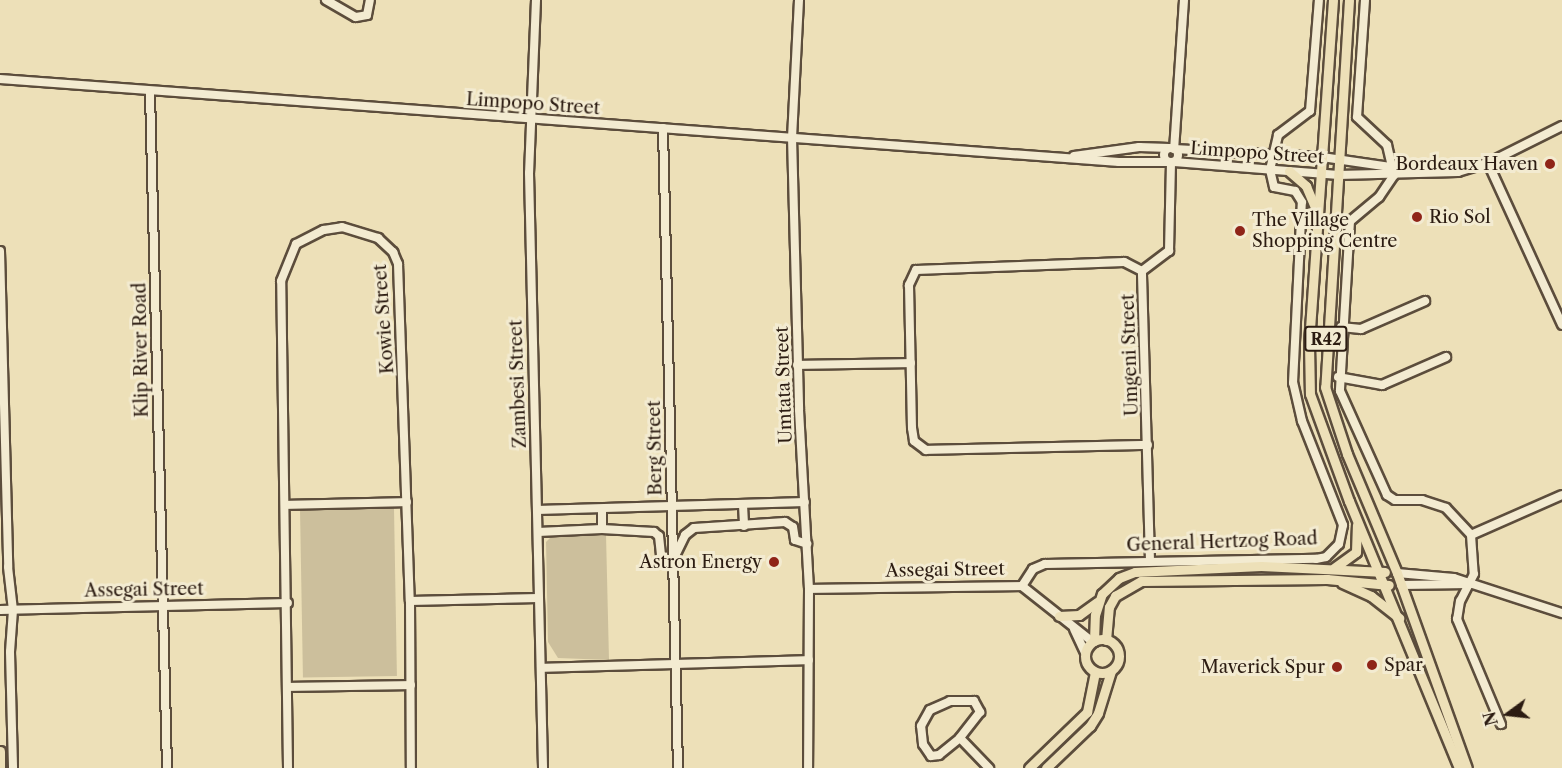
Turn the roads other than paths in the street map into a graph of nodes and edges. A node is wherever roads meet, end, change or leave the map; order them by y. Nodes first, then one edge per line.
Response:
1 (326, 0) edge
2 (370, 0) edge
3 (536, 0) edge
4 (799, 0) edge
5 (1184, 0) edge
6 (1319, 0) edge
7 (1333, 0) edge
8 (1349, 0) edge
9 (1365, 0) edge
10 (0, 78) edge
11 (150, 92) junction
12 (529, 119) junction
13 (1562, 126) edge
14 (663, 128) junction
15 (792, 137) junction
16 (1172, 148) junction
17 (1271, 153) junction
18 (1322, 157) junction
19 (1064, 158) junction
20 (1338, 159) junction
21 (1171, 162) junction
22 (1488, 163) junction
23 (1270, 170) junction
24 (1289, 171) junction
25 (1394, 171) junction
26 (1322, 173) junction
27 (1338, 174) junction
28 (1318, 215) junction
29 (0, 251) edge
30 (0, 268) edge
31 (1142, 271) junction
32 (1425, 301) dead end
33 (1562, 325) edge
34 (1341, 327) junction
35 (1446, 357) dead end
36 (911, 363) junction
37 (797, 365) junction
38 (1338, 377) junction
39 (1148, 445) junction
40 (1562, 495) edge
41 (407, 502) junction
42 (805, 502) junction
43 (286, 505) junction
44 (743, 505) junction
45 (671, 507) junction
46 (537, 510) junction
47 (602, 510) junction
48 (1353, 510) junction
49 (744, 526) junction
50 (602, 529) junction
51 (538, 532) junction
52 (1471, 535) junction
53 (807, 544) junction
54 (1150, 561) junction
55 (673, 563) junction
56 (1329, 570) junction
57 (1381, 572) junction
58 (1397, 573) junction
59 (1335, 579) junction
60 (1471, 584) junction
61 (1386, 585) junction
62 (1401, 585) junction
63 (1022, 586) junction
64 (809, 589) junction
65 (538, 598) junction
66 (1100, 598) junction
67 (410, 601) junction
68 (288, 603) junction
69 (163, 606) junction
70 (0, 610) edge
71 (13, 610) junction
72 (1562, 613) edge
73 (1059, 615) junction
74 (1401, 620) junction
75 (1070, 623) junction
76 (1106, 640) junction
77 (1094, 641) junction
78 (1085, 653) junction
79 (809, 660) junction
80 (676, 663) junction
81 (541, 668) junction
82 (1111, 671) junction
83 (1095, 672) junction
84 (411, 685) junction
85 (288, 687) junction
86 (1501, 724) dead end
87 (960, 738) junction
88 (0, 752) edge
89 (0, 768) edge
90 (13, 768) edge
91 (167, 768) edge
92 (288, 768) edge
93 (411, 768) edge
94 (543, 768) edge
95 (678, 768) edge
96 (808, 768) edge
97 (989, 768) edge
98 (1029, 768) edge
99 (1046, 768) edge
100 (1460, 768) edge
101 (1467, 768) edge

1 - 2 street
3 - 12 street, Zambesi Street
4 - 15 street, Umtata Street
5 - 16 street
6 - 17 street
7 - 18 main road, R42
8 - 20 main road, R42
9 - 25 street
10 - 11 street, Limpopo Street
11 - 12 street, Limpopo Street
11 - 69 street, Klip River Road
12 - 14 street, Limpopo Street
12 - 46 street, Zambesi Street
13 - 22 street
14 - 15 street, Limpopo Street
14 - 45 street, Berg Street
15 - 19 street, Limpopo Street
15 - 37 street, Umtata Street
16 - 17 street, Limpopo Street
16 - 19 street, Limpopo Street
16 - 21 street
16 - 21 street
17 - 18 street, Limpopo Street
17 - 23 street
18 - 20 street, Limpopo Street
18 - 26 main road, R42
19 - 21 street, Limpopo Street
20 - 25 street, Limpopo Street
20 - 27 main road, R42
21 - 23 street, Limpopo Street
21 - 31 street, Umgeni Street
22 - 25 street
22 - 33 street
23 - 24 street, Limpopo Street
23 - 54 street, General Hertzog Road
24 - 26 street, Limpopo Street
24 - 28 main road
25 - 27 street, Limpopo Street
25 - 34 street
26 - 27 street, Limpopo Street
26 - 28 main road, R42
27 - 58 main road, R42
28 - 48 main road, R42
29 - 30 street
30 - 71 street
31 - 36 street
31 - 39 street, Umgeni Street
32 - 34 street
34 - 38 street
35 - 38 street
36 - 37 street
36 - 39 street
37 - 42 street, Umtata Street
38 - 52 street
39 - 54 street, Umgeni Street
40 - 52 street
41 - 43 street
41 - 43 street, Kowie Street
41 - 67 street, Kowie Street
42 - 44 street
42 - 53 street, Umtata Street
43 - 68 street, Kowie Street
44 - 45 street
44 - 49 street
45 - 47 street
45 - 55 street, Berg Street
46 - 47 street
46 - 51 street, Zambesi Street
47 - 50 street
48 - 56 main road
48 - 57 main road, R42
49 - 53 street
49 - 55 street
50 - 51 street
50 - 55 street
51 - 65 street, Zambesi Street
52 - 60 street
53 - 64 street, Umtata Street
54 - 63 street, General Hertzog Road
55 - 80 street, Berg Street
56 - 57 main road
56 - 66 main road
57 - 58 main road
57 - 61 main road, R42
58 - 60 street
58 - 62 main road, R42
59 - 61 main road
59 - 74 main road
59 - 76 main road
60 - 62 street
60 - 72 street
60 - 86 street
61 - 62 main road
61 - 74 main road, R42
62 - 101 main road, R42
63 - 64 street, Assegai Street
63 - 73 street, Assegai Street
64 - 79 street, Umtata Street
65 - 67 street
65 - 81 street, Zambesi Street
66 - 73 main road
66 - 77 main road
67 - 84 street, Kowie Street
68 - 69 street, Assegai Street
68 - 85 street, Kowie Street
69 - 71 street, Assegai Street
69 - 91 street, Klip River Road
70 - 71 street, Assegai Street
71 - 90 street
73 - 75 street, Assegai Street
74 - 100 main road, R42
75 - 77 street, Assegai Street
75 - 78 street
76 - 77 main road
76 - 82 main road
77 - 78 main road
78 - 83 main road
79 - 80 street
79 - 96 street, Umtata Street
80 - 81 street
80 - 95 street, Berg Street
81 - 94 street, Zambesi Street
82 - 83 main road
82 - 99 main road
83 - 98 main road
84 - 85 street
84 - 93 street, Kowie Street
85 - 92 street, Kowie Street
87 - 87 street
87 - 97 street
88 - 89 main road

